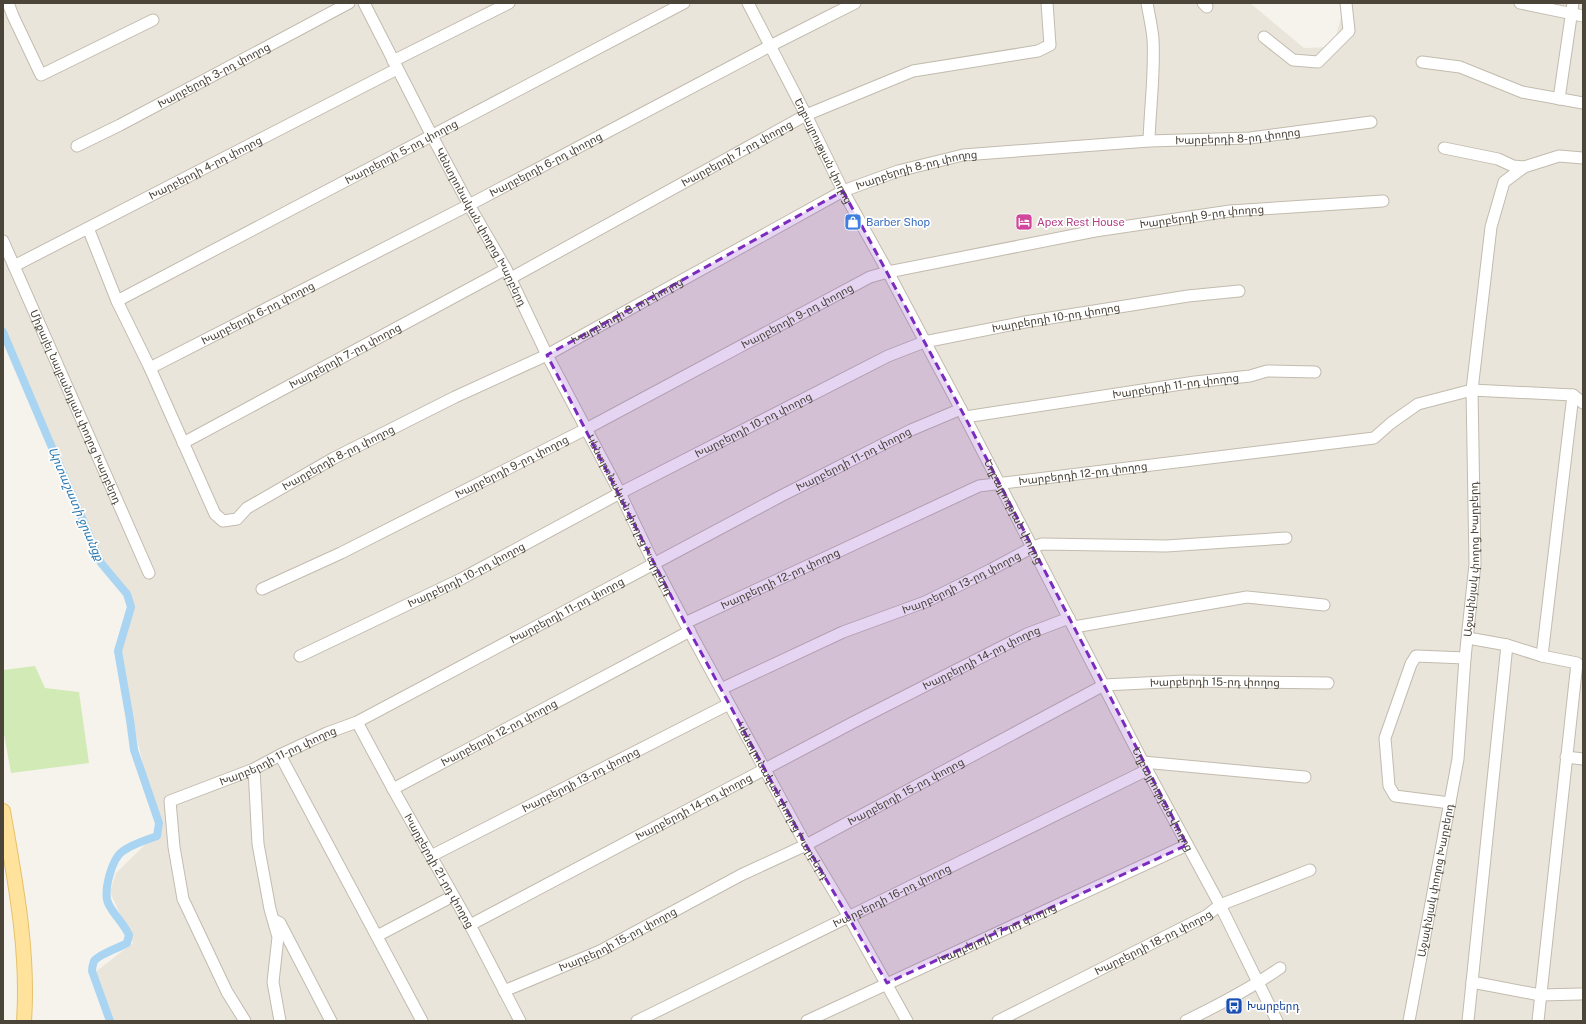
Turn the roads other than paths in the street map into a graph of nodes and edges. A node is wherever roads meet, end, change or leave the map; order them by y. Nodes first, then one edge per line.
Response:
1 (8, 3) edge
2 (349, 3) edge
3 (364, 3) edge
4 (509, 3) edge
5 (684, 3) edge
6 (748, 3) edge
7 (855, 3) edge
8 (1047, 3) edge
9 (1147, 3) edge
10 (1346, 3) edge
11 (1520, 3) edge
12 (1576, 11) edge
13 (153, 20) dead end
14 (1264, 37) dead end
15 (770, 46) junction
16 (1422, 62) dead end
17 (395, 65) junction
18 (1559, 99) junction
19 (1583, 103) edge
20 (806, 115) junction
21 (1371, 122) dead end
22 (432, 136) junction
23 (1149, 141) junction
24 (77, 146) dead end
25 (1444, 148) dead end
26 (1583, 158) edge
27 (1524, 167) junction
28 (843, 191) junction
29 (1383, 201) dead end
30 (469, 205) junction
31 (88, 228) junction
32 (3, 241) edge
33 (14, 266) junction
34 (888, 272) junction
35 (509, 273) junction
36 (1239, 291) dead end
37 (117, 301) junction
38 (924, 342) junction
39 (547, 355) junction
40 (150, 368) junction
41 (1315, 372) dead end
42 (1472, 390) junction
43 (1573, 395) junction
44 (1583, 403) edge
45 (963, 413) junction
46 (586, 429) junction
47 (183, 443) junction
48 (999, 483) junction
49 (620, 493) junction
50 (1286, 538) dead end
51 (1033, 547) junction
52 (654, 564) junction
53 (149, 573) dead end
54 (262, 589) dead end
55 (1324, 605) dead end
56 (1071, 622) junction
57 (687, 627) junction
58 (1468, 638) junction
59 (1507, 645) junction
60 (300, 656) dead end
61 (1542, 656) junction
62 (1465, 658) junction
63 (1328, 683) dead end
64 (1104, 686) junction
65 (721, 689) junction
66 (729, 704) junction
67 (357, 722) junction
68 (280, 755) junction
69 (1566, 757) junction
70 (1583, 759) edge
71 (1145, 766) junction
72 (254, 770) junction
73 (766, 770) junction
74 (1305, 776) dead end
75 (393, 789) junction
76 (1450, 803) junction
77 (3, 811) edge
78 (806, 845) junction
79 (1187, 845) junction
80 (431, 856) junction
81 (1310, 870) dead end
82 (453, 896) junction
83 (1220, 905) junction
84 (849, 917) junction
85 (273, 920) junction
86 (470, 925) junction
87 (377, 936) junction
88 (1280, 968) dead end
89 (1472, 982) junction
90 (887, 983) junction
91 (1258, 984) junction
92 (504, 991) junction
93 (1581, 994) dead end
94 (1540, 995) junction
95 (24, 1021) edge
96 (245, 1021) edge
97 (280, 1021) edge
98 (331, 1021) edge
99 (422, 1021) edge
100 (520, 1021) edge
101 (637, 1021) edge
102 (807, 1021) edge
103 (907, 1021) edge
104 (998, 1021) edge
105 (1186, 1021) edge
106 (1277, 1021) edge
107 (1409, 1021) edge
108 (1468, 1021) edge
109 (1538, 1021) edge

1 - 13 street
2 - 24 street, Խարբերդի 3-րդ փողոց
3 - 17 street, Կենտրոնական փողոց Խարբերդ
4 - 17 street, Խարբերդի 4-րդ փողոց
5 - 22 street, Խարբերդի 5-րդ փողոց
6 - 15 street, Եղբայրության փողոց
7 - 15 street, Խարբերդի 6-րդ փողոց
8 - 20 street, Խարբերդի 7-րդ փողոց
9 - 23 street
10 - 14 street
11 - 12 street
12 - 18 street
15 - 20 street, Եղբայրության փողոց
15 - 30 street, Խարբերդի 6-րդ փողոց
16 - 18 street
17 - 22 street, Կենտրոնական փողոց Խարբերդ
17 - 31 street, Խարբերդի 4-րդ փողոց
18 - 19 street
20 - 28 street, Եղբայրության փողոց
20 - 35 street, Խարբերդի 7-րդ փողոց
21 - 23 street, Խարբերդի 8-րդ փողոց
22 - 30 street, Կենտրոնական փողոց Խարբերդ
22 - 37 street, Խարբերդի 5-րդ փողոց
23 - 28 street, Խարբերդի 8-րդ փողոց
25 - 27 street
26 - 27 street, Աջափնյակ փողոց Խարբերդ
27 - 42 street, Աջափնյակ փողոց Խարբերդ
28 - 34 street, Եղբայրության փողոց
28 - 39 street, Խարբերդի 8-րդ փողոց
29 - 34 street, Խարբերդի 9-րդ փողոց
30 - 35 street, Կենտրոնական փողոց Խարբերդ
30 - 40 street, Խարբերդի 6-րդ փողոց
31 - 33 street, Խարբերդի 4-րդ փողոց
31 - 37 street, Խարբերդի 8-րդ փողոց
32 - 33 street, Միքայել Նալբանդյան փողոց Խարբերդ
33 - 53 street, Միքայել Նալբանդյան փողոց Խարբերդ
34 - 38 street, Եղբայրության փողոց
34 - 46 street, Խարբերդի 9-րդ փողոց
35 - 39 street, Կենտրոնական փողոց Խարբերդ
35 - 47 street, Խարբերդի 7-րդ փողոց
36 - 38 street, Խարբերդի 10-րդ փողոց
37 - 40 street, Խարբերդի 8-րդ փողոց
38 - 45 street, Եղբայրության փողոց
38 - 49 street, Խարբերդի 10-րդ փողոց
39 - 46 street, Կենտրոնական փողոց Խարբերդ
39 - 47 street, Խարբերդի 8-րդ փողոց
40 - 47 street, Խարբերդի 8-րդ փողոց
41 - 45 street, Խարբերդի 11-րդ փողոց
42 - 43 street, Խարբերդի 12-րդ փողոց
42 - 48 street, Խարբերդի 12-րդ փողոց
42 - 58 street, Աջափնյակ փողոց Խարբերդ
43 - 44 street
43 - 61 street
45 - 48 street, Եղբայրության փողոց
45 - 52 street, Խարբերդի 11-րդ փողոց
46 - 49 street, Կենտրոնական փողոց Խարբերդ
46 - 54 street, Խարբերդի 9-րդ փողոց
48 - 51 street, Եղբայրության փողոց
48 - 57 street, Խարբերդի 12-րդ փողոց
49 - 52 street, Կենտրոնական փողոց Խարբերդ
49 - 60 street, Խարբերդի 10-րդ փողոց
50 - 51 street, Խարբերդի 13-րդ փողոց
51 - 56 street, Եղբայրության փողոց
51 - 65 street, Խարբերդի 13-րդ փողոց
52 - 57 street, Կենտրոնական փողոց Խարբերդ
52 - 67 street, Խարբերդի 11-րդ փողոց
55 - 56 street, Խարբերդի 14-րդ փողոց
56 - 64 street, Եղբայրության փողոց
56 - 73 street, Խարբերդի 14-րդ փողոց
57 - 65 street, Կենտրոնական փողոց Խարբերդ
57 - 75 street, Խարբերդի 12-րդ փողոց
58 - 59 street
58 - 62 street, Աջափնյակ փողոց Խարբերդ
59 - 61 street
59 - 89 street
61 - 69 street
62 - 76 street, Աջափնյակ փողոց Խարբերդ
62 - 76 street
63 - 64 street, Խարբերդի 15-րդ փողոց
64 - 71 street, Եղբայրության փողոց
64 - 78 street, Խարբերդի 15-րդ փողոց
65 - 66 street, Կենտրոնական փողոց Խարբերդ
66 - 73 street, Կենտրոնական փողոց Խարբերդ
66 - 80 street, Խարբերդի 13-րդ փողոց
67 - 68 street, Խարբերդի 11-րդ փողոց
67 - 75 street, Խարբերդի 21-րդ փողոց
68 - 72 street, Խարբերդի 11-րդ փողոց
68 - 87 street
69 - 70 street
69 - 94 street
71 - 74 street
71 - 79 street, Եղբայրության փողոց
71 - 84 street, Խարբերդի 16-րդ փողոց
72 - 85 street
72 - 96 street, Խարբերդի 11-րդ փողոց
73 - 78 street, Կենտրոնական փողոց Խարբերդ
73 - 86 street, Խարբերդի 14-րդ փողոց
75 - 80 street, Խարբերդի 21-րդ փողոց
76 - 107 street, Աջափնյակ փողոց Խարբերդ
77 - 95 main road
78 - 84 street, Կենտրոնական փողոց Խարբերդ
78 - 92 street, Խարբերդի 15-րդ փողոց
79 - 83 street, Եղբայրության փողոց
79 - 90 street, Խարբերդի 17-րդ փողոց
80 - 82 street, Խարբերդի 21-րդ փողոց
81 - 83 street, Խարբերդի 18-րդ փողոց
82 - 86 street, Խարբերդի 21-րդ փողոց
82 - 87 street
83 - 91 street, Եղբայրության փողոց
83 - 104 street, Խարբերդի 18-րդ փողոց
84 - 90 street, Կենտրոնական փողոց Խարբերդ
84 - 101 street, Խարբերդի 16-րդ փողոց
85 - 97 street
85 - 98 street
86 - 92 street, Խարբերդի 21-րդ փողոց
87 - 99 street
88 - 91 street
89 - 94 street
89 - 108 street
90 - 102 street, Խարբերդի 17-րդ փողոց
90 - 103 street, Կենտրոնական փողոց Խարբերդ
91 - 105 street
91 - 106 street, Եղբայրության փողոց
92 - 100 street, Խարբերդի 21-րդ փողոց
93 - 94 street
94 - 109 street

